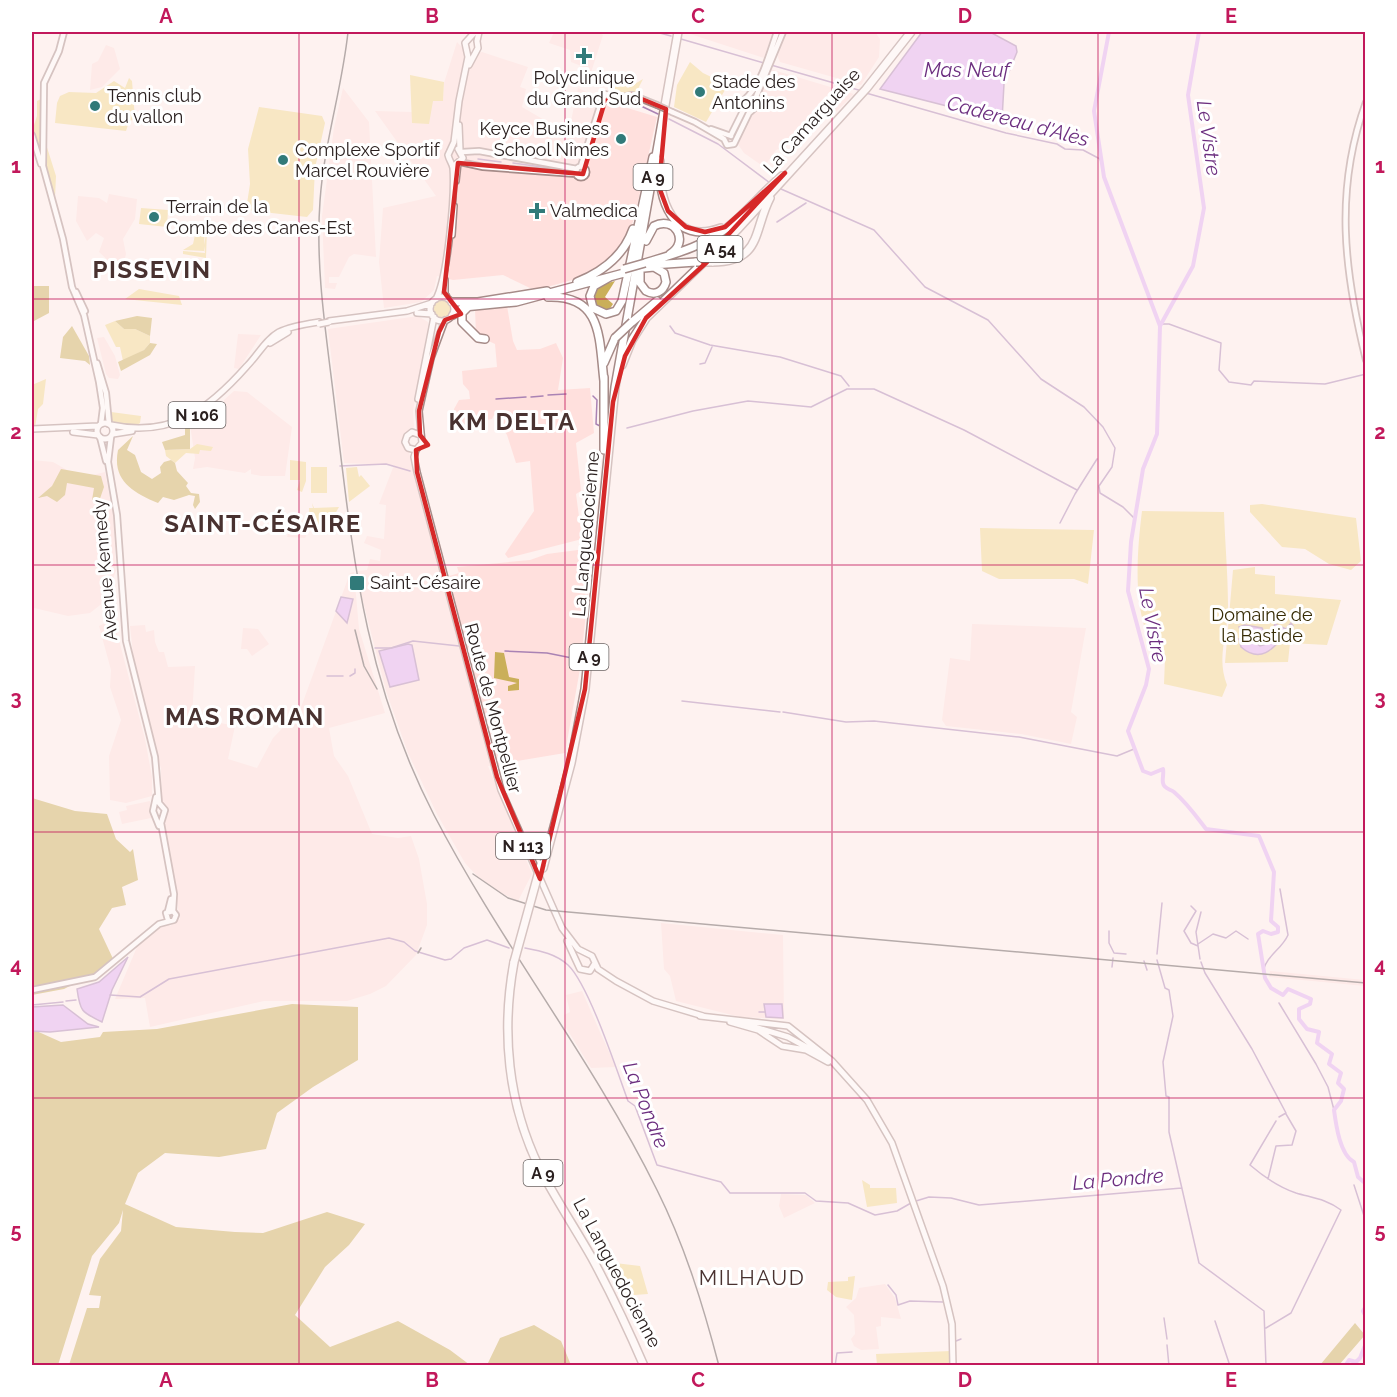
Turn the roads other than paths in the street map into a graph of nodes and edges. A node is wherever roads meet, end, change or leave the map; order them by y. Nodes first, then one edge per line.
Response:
1 (63, 32) edge
2 (477, 32) edge
3 (676, 32) edge
4 (777, 32) edge
5 (783, 32) edge
6 (909, 32) edge
7 (470, 39) junction
8 (477, 41) junction
9 (467, 50) junction
10 (475, 51) junction
11 (769, 61) junction
12 (766, 68) junction
13 (859, 95) junction
14 (749, 97) junction
15 (667, 101) junction
16 (756, 101) junction
17 (1365, 102) edge
18 (743, 106) junction
19 (751, 111) junction
20 (695, 122) junction
21 (836, 122) junction
22 (32, 135) edge
23 (732, 137) junction
24 (725, 141) junction
25 (659, 146) junction
26 (452, 149) junction
27 (461, 151) junction
28 (508, 157) junction
29 (451, 162) junction
30 (459, 163) junction
31 (507, 168) junction
32 (579, 169) junction
33 (785, 173) junction
34 (47, 186) junction
35 (641, 201) junction
36 (738, 218) junction
37 (645, 241) junction
38 (447, 248) junction
39 (659, 259) junction
40 (643, 268) junction
41 (624, 271) junction
42 (610, 277) junction
43 (578, 282) junction
44 (72, 287) junction
45 (445, 287) junction
46 (534, 298) junction
47 (450, 300) junction
48 (434, 301) junction
49 (467, 305) junction
50 (407, 311) junction
51 (418, 312) junction
52 (388, 315) junction
53 (453, 315) junction
54 (433, 316) junction
55 (445, 320) junction
56 (319, 323) junction
57 (623, 337) junction
58 (432, 339) junction
59 (485, 339) dead end
60 (1365, 360) edge
61 (604, 381) junction
62 (613, 402) junction
63 (110, 424) junction
64 (100, 425) junction
65 (32, 430) edge
66 (412, 432) junction
67 (420, 435) junction
68 (99, 436) junction
69 (112, 436) junction
70 (413, 450) junction
71 (604, 456) junction
72 (158, 806) junction
73 (159, 816) junction
74 (542, 866) junction
75 (587, 954) junction
76 (578, 962) junction
77 (595, 963) junction
78 (591, 970) junction
79 (601, 973) junction
80 (32, 990) edge
81 (706, 1016) junction
82 (854, 1084) junction
83 (646, 1365) edge
84 (953, 1365) edge

1 - 34 main road
2 - 7 main road
2 - 8 main road
3 - 15 highway, La Languedocienne / A 9
3 - 25 highway, La Languedocienne / A 9
4 - 11 main road
5 - 11 main road
6 - 13 highway, La Camarguaise / A 54
7 - 8 main road
7 - 9 main road
8 - 10 main road
9 - 10 main road
9 - 26 main road
10 - 27 main road
11 - 12 main road
12 - 14 main road
12 - 16 main road
13 - 21 highway, La Camarguaise / A 54
13 - 33 highway, La Camarguaise / A 54
14 - 16 main road
14 - 18 main road
15 - 25 highway
15 - 57 highway, La Languedocienne / A 9
16 - 19 main road
17 - 60 main road
18 - 19 main road
18 - 23 main road
19 - 23 main road
20 - 23 main road
20 - 24 main road
20 - 32 main road, bridge
21 - 40 highway, bridge
21 - 62 highway, A 54
22 - 34 main road
23 - 24 main road
23 - 24 main road
25 - 35 highway
25 - 36 highway
25 - 37 highway
25 - 71 highway, La Languedocienne / A 9
26 - 27 main road
26 - 29 main road
27 - 28 main road
27 - 30 main road
28 - 31 main road
28 - 32 main road
29 - 30 main road
29 - 38 main road
30 - 31 main road
30 - 45 main road
31 - 32 main road
33 - 36 highway
33 - 61 highway, La Camarguaise / A 54, bridge
34 - 44 main road
35 - 42 highway
35 - 43 highway
36 - 39 highway
37 - 39 highway
37 - 40 highway
38 - 48 main road
38 - 50 main road
39 - 40 highway
40 - 41 highway, bridge
40 - 57 highway
41 - 42 highway
41 - 43 highway
42 - 46 highway
43 - 49 highway
44 - 63 main road
44 - 64 main road
45 - 47 main road
45 - 49 main road
46 - 49 highway
46 - 61 highway
47 - 48 main road
47 - 49 highway
47 - 53 main road
48 - 50 main road, N 106
48 - 54 main road
49 - 53 highway
49 - 59 highway
50 - 52 main road, N 106
51 - 52 main road, N 106
51 - 54 main road, N 106
51 - 58 main road
52 - 56 main road, N 106, bridge
53 - 55 main road
54 - 55 main road
54 - 58 main road
55 - 67 main road
56 - 63 main road, N 106
56 - 69 main road, N 106
57 - 62 highway, La Languedocienne / A 9
58 - 66 main road
61 - 71 highway, A 54
62 - 74 highway, La Languedocienne / A 9
63 - 64 main road
63 - 69 main road
64 - 65 main road
64 - 68 main road
65 - 68 main road
66 - 67 main road
66 - 70 main road
67 - 70 main road
68 - 69 main road
68 - 72 main road, Avenue Kennedy
69 - 72 main road, Avenue Kennedy
70 - 75 main road, Route de Montpellier / N 113
70 - 76 main road, Route de Montpellier / N 113
71 - 74 highway, La Languedocienne / A 9
72 - 73 main road
72 - 73 main road
73 - 80 main road
74 - 83 highway, La Languedocienne / A 9, bridge
75 - 76 main road
75 - 77 main road
76 - 78 main road
77 - 78 main road
77 - 79 main road
78 - 79 main road
79 - 81 main road
81 - 82 main road
81 - 82 main road
81 - 82 main road
82 - 84 main road

